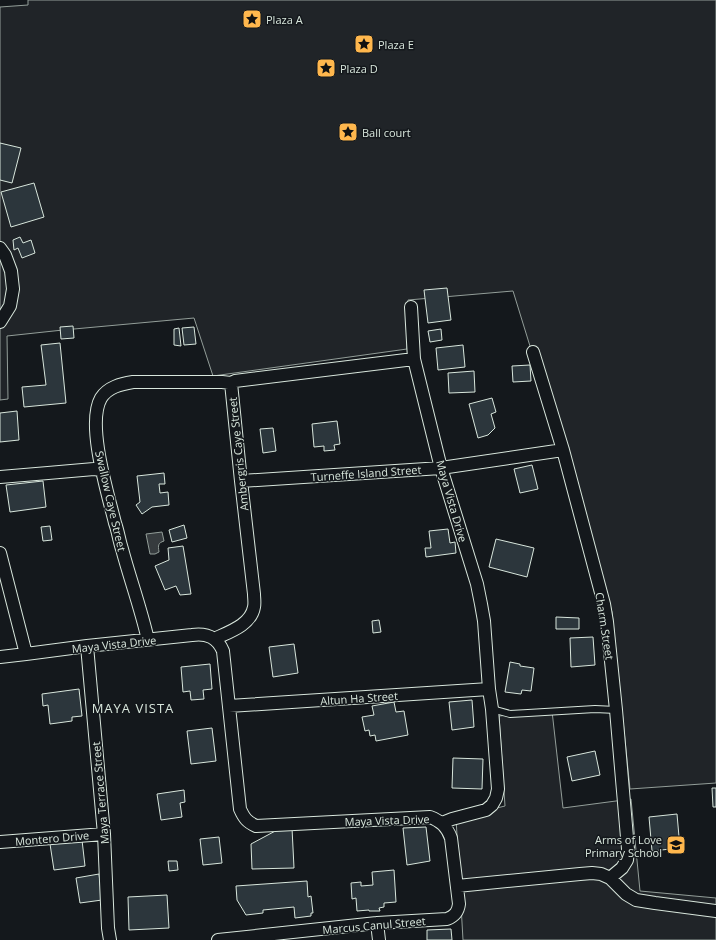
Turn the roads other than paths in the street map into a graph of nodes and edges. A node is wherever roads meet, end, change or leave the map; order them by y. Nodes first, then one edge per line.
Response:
1 (0, 248) edge
2 (411, 307) dead end
3 (0, 322) edge
4 (534, 352) dead end
5 (414, 359) junction
6 (231, 382) junction
7 (563, 450) junction
8 (441, 468) junction
9 (102, 470) junction
10 (0, 477) edge
11 (241, 481) junction
12 (0, 553) edge
13 (214, 639) junction
14 (148, 640) junction
15 (87, 646) junction
16 (26, 654) junction
17 (0, 657) edge
18 (489, 689) junction
19 (229, 706) junction
20 (492, 709) junction
21 (616, 710) junction
22 (442, 823) junction
23 (104, 834) junction
24 (0, 842) edge
25 (610, 878) junction
26 (457, 886) junction
27 (716, 910) edge
28 (377, 924) junction
29 (110, 940) edge
30 (218, 940) edge
31 (379, 940) edge

1 - 3 street
2 - 5 street, Maya Vista Drive
4 - 7 street, Charm Street
5 - 6 street, Ambergris Caye Street
5 - 8 street, Maya Vista Drive
6 - 9 street, Swallow Caye Street
6 - 11 street, Ambergris Caye Street
7 - 8 street, Turneffe Island Street
7 - 21 street, Charm Street
8 - 11 street, Turneffe Island Street
8 - 18 street, Maya Vista Drive
9 - 10 street
9 - 14 street, Swallow Caye Street
11 - 13 street, Ambergris Caye Street
12 - 16 street
13 - 14 street, Maya Vista Drive
13 - 19 street, Maya Vista Drive
14 - 15 street, Maya Vista Drive
15 - 16 street, Maya Vista Drive
15 - 23 street, Maya Terrace Street
16 - 17 street, Maya Vista Drive
18 - 19 street, Altun Ha Street
18 - 20 street, Maya Vista Drive
19 - 22 street, Maya Vista Drive
20 - 21 lane
20 - 22 street, Maya Vista Drive
21 - 25 street, Charm Street
22 - 26 street
23 - 24 street, Montero Drive
23 - 29 street, Maya Terrace Street
25 - 26 street
25 - 27 street
26 - 28 street, Marcus Canul Street
28 - 30 street, Marcus Canul Street
28 - 31 street

